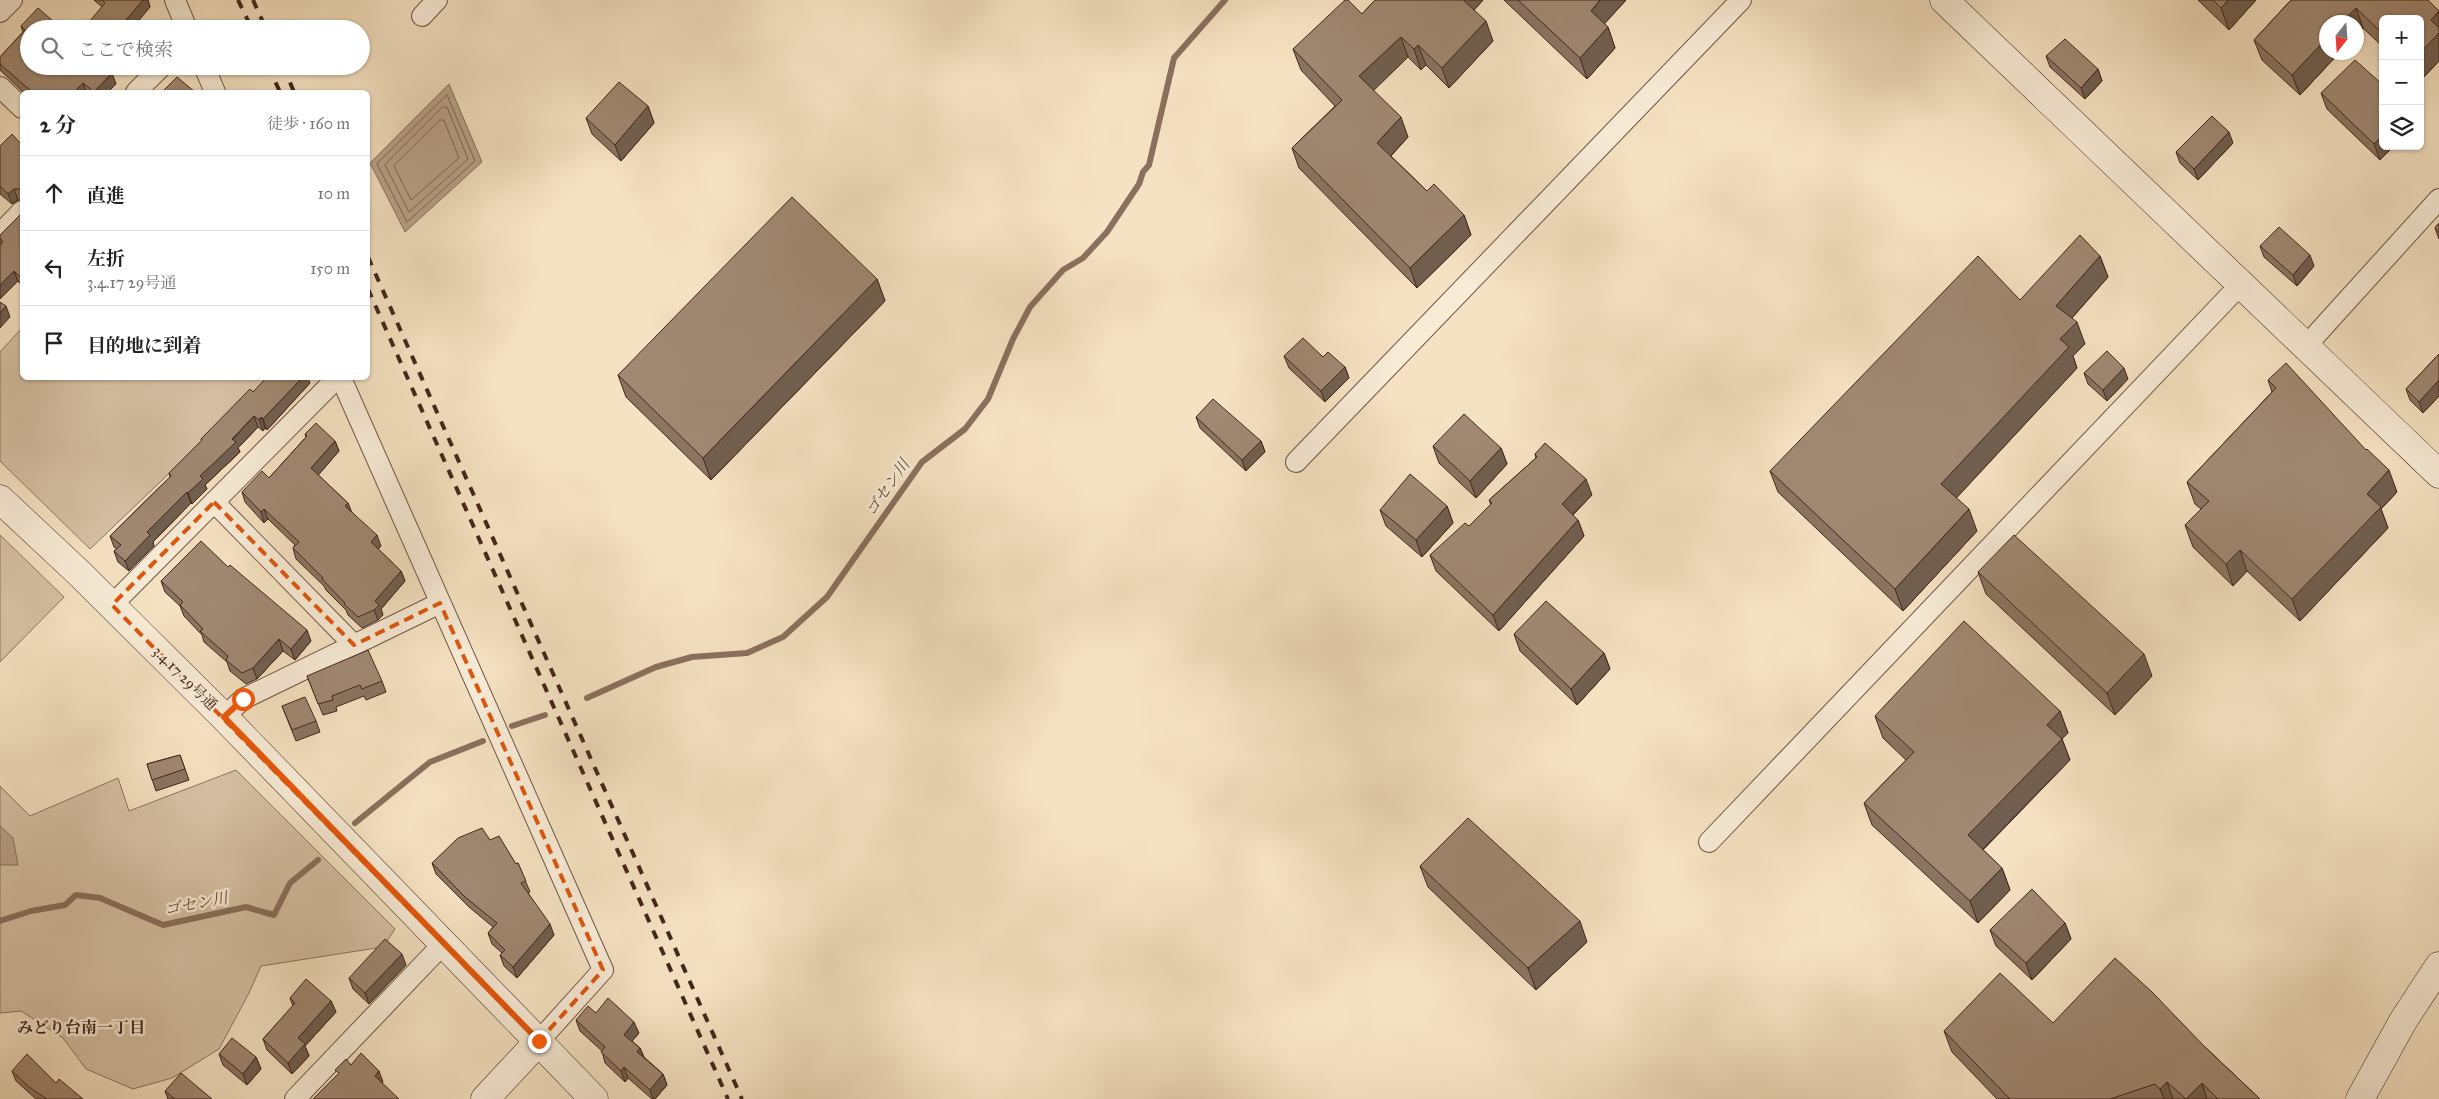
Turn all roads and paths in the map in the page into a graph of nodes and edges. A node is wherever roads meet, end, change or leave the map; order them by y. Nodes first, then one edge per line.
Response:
1 (12, 0) edge
2 (174, 0) edge
3 (436, 0) edge
4 (1741, 0) edge
5 (1944, 0) edge
6 (0, 12) edge
7 (422, 16) dead end
8 (183, 20) edge
9 (153, 75) edge
10 (208, 75) edge
11 (0, 87) edge
12 (138, 90) edge
13 (214, 90) edge
14 (20, 106) edge
15 (2439, 199) edge
16 (20, 213) edge
17 (0, 234) edge
18 (2240, 285) junction
19 (2306, 346) junction
20 (337, 380) edge
21 (340, 380) edge
22 (1296, 462) dead end
23 (2439, 474) edge
24 (0, 499) edge
25 (214, 502) junction
26 (440, 603) junction
27 (112, 605) junction
28 (354, 645) junction
29 (224, 717) junction
30 (1709, 842) dead end
31 (444, 943) junction
32 (2439, 966) edge
33 (539, 1041) junction
34 (295, 1099) edge
35 (485, 1099) edge
36 (594, 1099) edge
37 (2360, 1099) edge

1 - 6 street
2 - 8 street
3 - 7 street
4 - 22 street
5 - 18 street
9 - 12 street
10 - 13 street
11 - 14 street
15 - 19 street
16 - 17 street
18 - 19 street
18 - 30 street
19 - 23 street
20 - 25 street
21 - 26 street
24 - 27 street, 3.4.17 29号通
25 - 27 street
25 - 28 street
26 - 28 street
26 - 33 street
27 - 29 street, 3.4.17 29号通
28 - 29 street
29 - 31 street, 3.4.17 29号通
31 - 33 street, 3.4.17 29号通
31 - 34 street
32 - 37 street
33 - 35 street
33 - 36 street, 3.4.17 29号通

